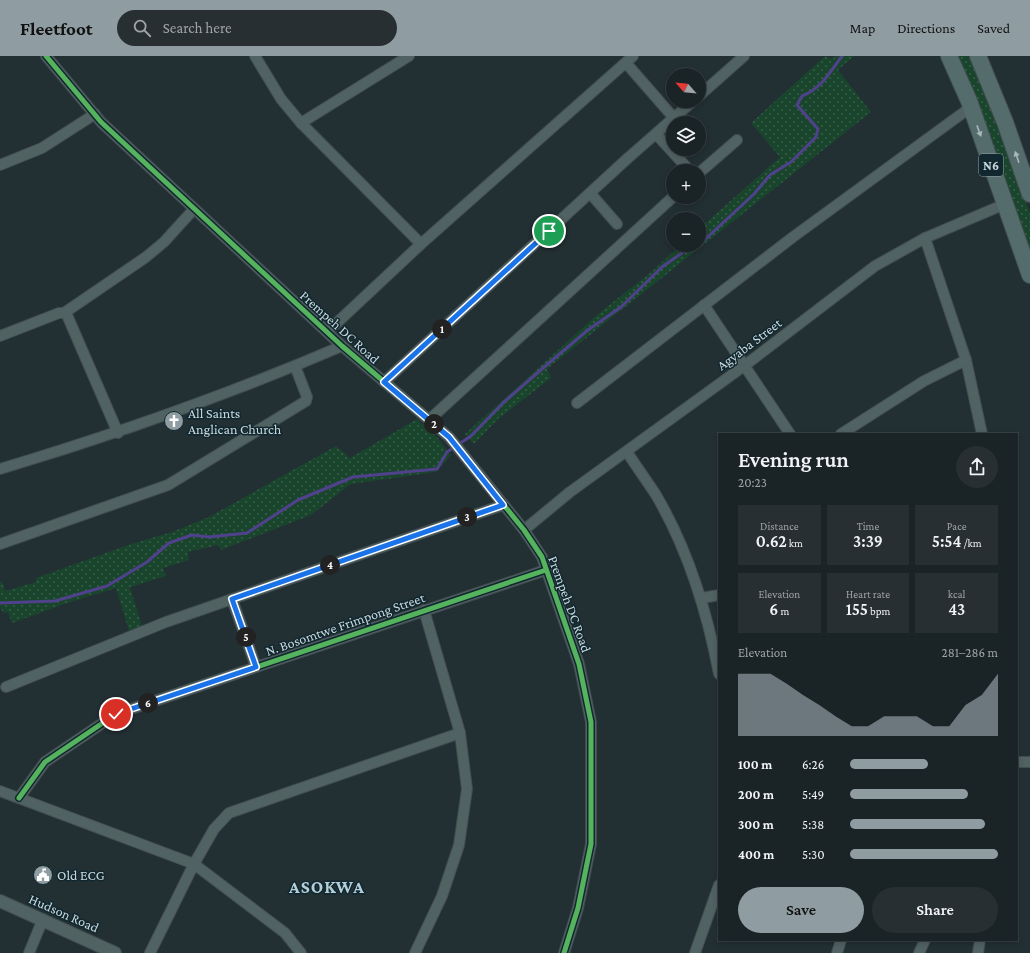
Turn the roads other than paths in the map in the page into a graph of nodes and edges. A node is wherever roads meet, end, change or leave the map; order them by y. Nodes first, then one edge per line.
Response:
1 (46, 56) edge
2 (255, 56) edge
3 (409, 56) edge
4 (744, 56) edge
5 (949, 56) edge
6 (978, 56) edge
7 (630, 59) edge
8 (706, 90) edge
9 (971, 107) junction
10 (685, 108) edge
11 (95, 114) junction
12 (673, 116) edge
13 (676, 116) edge
14 (301, 123) junction
15 (666, 125) edge
16 (656, 134) junction
17 (737, 140) dead end
18 (684, 164) edge
19 (0, 165) edge
20 (706, 168) edge
21 (590, 193) junction
22 (1030, 194) edge
23 (666, 203) edge
24 (1005, 204) junction
25 (194, 209) junction
26 (617, 224) dead end
27 (925, 238) junction
28 (421, 244) junction
29 (1030, 275) edge
30 (704, 305) junction
31 (64, 313) junction
32 (326, 332) junction
33 (0, 336) edge
34 (342, 346) junction
35 (966, 360) junction
36 (295, 366) junction
37 (744, 366) junction
38 (384, 382) junction
39 (577, 403) dead end
40 (429, 420) junction
41 (118, 433) junction
42 (789, 433) edge
43 (843, 433) edge
44 (982, 433) edge
45 (627, 452) junction
46 (0, 469) edge
47 (503, 505) junction
48 (524, 530) junction
49 (0, 544) edge
50 (546, 570) junction
51 (718, 595) edge
52 (702, 598) junction
53 (232, 599) junction
54 (424, 610) junction
55 (256, 667) junction
56 (718, 670) edge
57 (6, 687) dead end
58 (460, 733) junction
59 (1018, 762) edge
60 (1030, 762) edge
61 (0, 791) edge
62 (20, 798) junction
63 (194, 864) junction
64 (718, 888) edge
65 (0, 901) edge
66 (43, 919) junction
67 (841, 941) edge
68 (925, 941) edge
69 (980, 941) edge
70 (29, 953) edge
71 (115, 953) edge
72 (150, 953) edge
73 (301, 953) edge
74 (415, 953) edge
75 (564, 953) edge
76 (695, 953) edge
77 (837, 953) edge
78 (919, 953) edge
79 (978, 953) edge

1 - 11 street, Prempeh DC Road
2 - 14 street
3 - 14 street
4 - 8 street
5 - 9 highway, N6
22 -> 6 highway, N6
7 - 12 street
7 - 28 street
9 -> 24 highway, N6
9 - 30 street
10 - 13 street
11 - 19 street
11 - 25 street, Prempeh DC Road
14 - 28 street
15 - 16 street
16 - 18 street
16 - 21 street
17 - 20 street
21 - 26 street
21 - 38 street
23 - 40 street
24 - 27 street, Agyaba Street
24 - 29 highway, N6
25 - 31 street
25 - 32 street, Prempeh DC Road
27 - 35 street
27 - 37 street, Agyaba Street
28 - 32 street
30 - 37 street
30 - 39 street
31 - 33 street
31 - 41 street
32 - 34 street, Prempeh DC Road
34 - 36 street
34 - 38 street, Prempeh DC Road
35 - 43 street
35 - 44 street
36 - 41 street
36 - 49 street
37 - 42 street
37 - 45 street, Agyaba Street
38 - 40 street, Prempeh DC Road
40 - 47 street, Prempeh DC Road
41 - 46 street
45 - 48 street, Agyaba Street
45 - 52 street
47 - 48 street, Prempeh DC Road
47 - 53 street
48 - 50 street, Prempeh DC Road
50 - 54 street, N. Bosomtwe Frimpong Street
50 - 75 street, Prempeh DC Road
51 - 52 street
52 - 56 street
53 - 55 street
53 - 57 street
54 - 55 street, N. Bosomtwe Frimpong Street
54 - 58 street
55 - 62 street, N. Bosomtwe Frimpong Street
58 - 63 street
58 - 74 street
59 - 60 street
61 - 62 street
62 - 63 street
63 - 72 street
63 - 73 street
64 - 76 street
65 - 66 street, Hudson Road
66 - 70 street
66 - 71 street, Hudson Road
67 - 77 street
68 - 78 street
69 - 79 street

